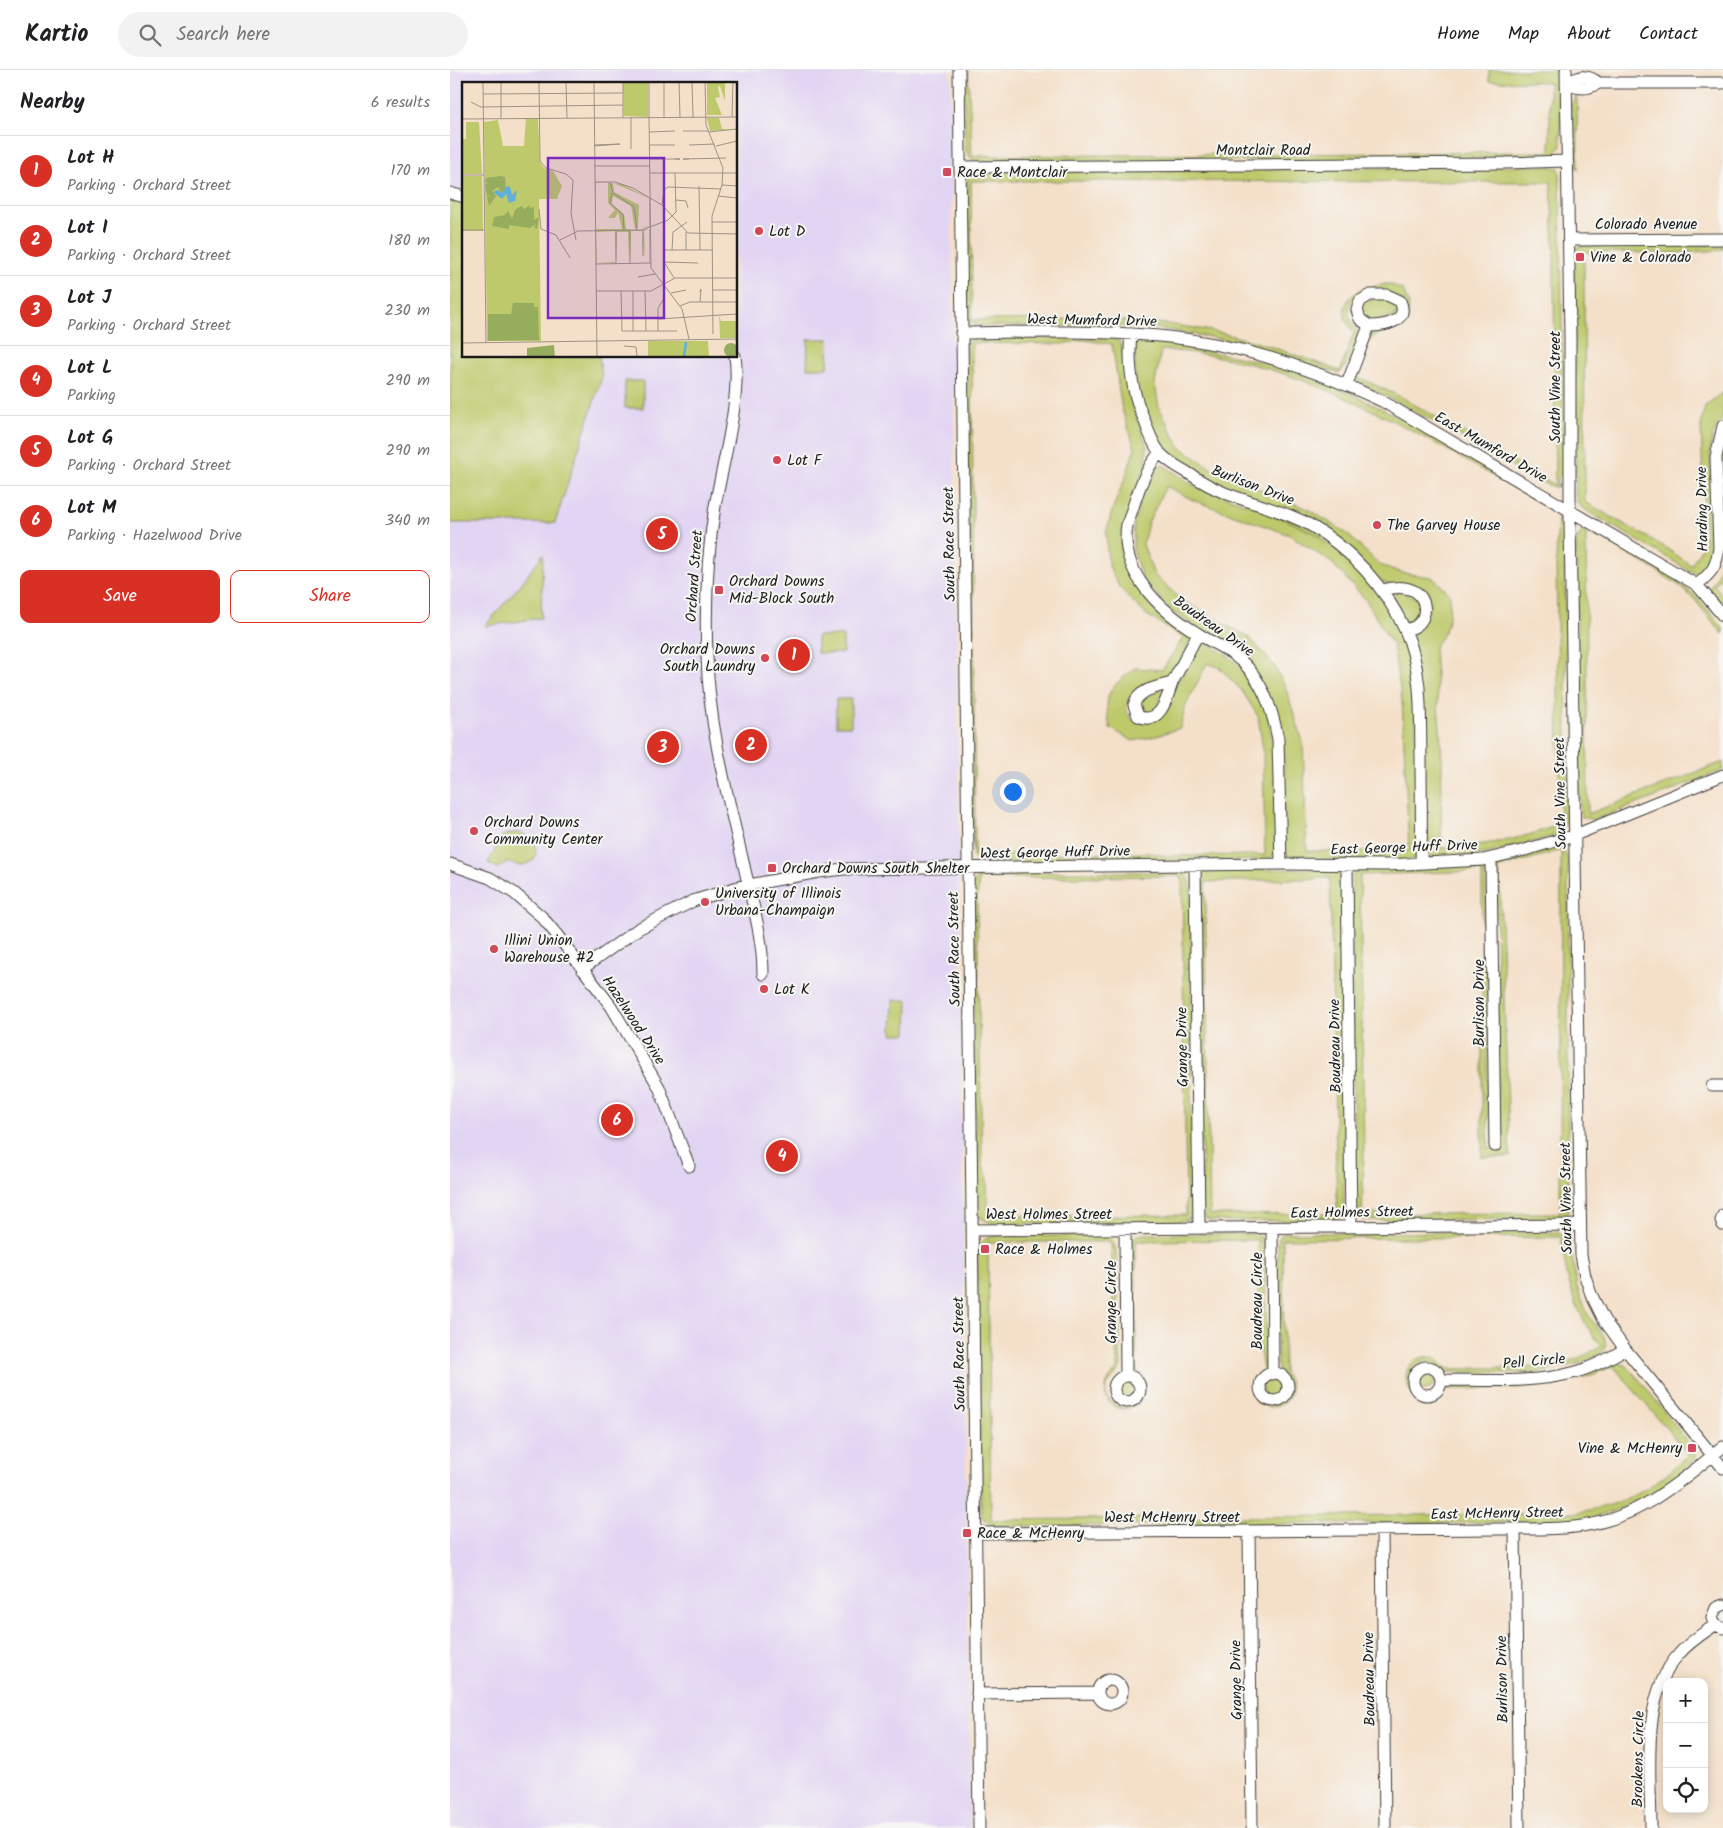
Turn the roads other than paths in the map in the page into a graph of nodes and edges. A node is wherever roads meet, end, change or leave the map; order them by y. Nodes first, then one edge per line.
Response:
1 (959, 70) edge
2 (1566, 70) edge
3 (1566, 84) junction
4 (1723, 84) edge
5 (1567, 161) junction
6 (960, 167) junction
7 (1723, 239) edge
8 (1569, 240) junction
9 (1369, 326) dead end
10 (961, 333) junction
11 (1131, 334) junction
12 (1220, 346) joint
13 (735, 358) edge
14 (1347, 384) junction
15 (1723, 426) edge
16 (1160, 453) junction
17 (1570, 510) junction
18 (1697, 585) junction
19 (1382, 590) junction
20 (1723, 616) edge
21 (1405, 630) junction
22 (1198, 634) junction
23 (1172, 683) dead end
24 (1723, 775) edge
25 (1576, 835) junction
26 (1491, 859) junction
27 (450, 864) edge
28 (1281, 864) junction
29 (1421, 864) junction
30 (1347, 865) junction
31 (1195, 866) junction
32 (968, 868) junction
33 (750, 885) junction
34 (582, 969) junction
35 (764, 974) dead end
36 (1495, 1146) dead end
37 (689, 1166) dead end
38 (1723, 1215) edge
39 (1580, 1225) junction
40 (1723, 1225) edge
41 (1351, 1227) junction
42 (1200, 1228) junction
43 (1272, 1228) junction
44 (1125, 1229) junction
45 (972, 1230) junction
46 (1625, 1349) junction
47 (1273, 1374) dead end
48 (1126, 1375) dead end
49 (1441, 1380) dead end
50 (1723, 1447) edge
51 (1712, 1456) junction
52 (1723, 1468) edge
53 (1515, 1529) junction
54 (1382, 1530) junction
55 (1249, 1531) junction
56 (976, 1533) junction
57 (1723, 1605) edge
58 (1719, 1627) edge
59 (1098, 1693) dead end
60 (977, 1694) junction
61 (979, 1828) edge
62 (1252, 1828) edge
63 (1385, 1828) edge
64 (1518, 1828) edge
65 (1651, 1828) edge

1 - 6 street, South Race Street
2 - 3 street, South Vine Street
3 - 4 street
3 - 5 street, South Vine Street
5 - 6 street, Montclair Road
5 - 8 street, South Vine Street
6 - 10 street, South Race Street
7 - 8 street, Colorado Avenue
8 - 17 street, South Vine Street
9 - 14 street
10 - 11 street, West Mumford Drive
10 - 32 street, South Race Street
11 - 12 street, West Mumford Drive
11 - 16 street, Burlison Drive
12 - 14 street, East Mumford Drive
13 - 33 street, Orchard Street
14 - 17 street, East Mumford Drive
15 - 18 street, Harding Drive
16 - 19 street, Burlison Drive
16 - 22 street, Boudreau Drive
17 - 18 street, East Mumford Drive
17 - 25 street, South Vine Street
18 - 20 street, East Mumford Drive
19 - 21 street, Burlison Drive
19 - 21 street
21 - 29 street, Burlison Drive
22 - 23 street
22 - 28 street, Boudreau Drive
24 - 25 street, East George Huff Drive
25 - 26 street, East George Huff Drive
25 - 39 street, South Vine Street
26 - 29 street, East George Huff Drive
26 - 36 street, Burlison Drive
27 - 34 street, Hazelwood Drive
28 - 30 street, East George Huff Drive
28 - 31 street, West George Huff Drive
29 - 30 street, East George Huff Drive
30 - 41 street, Boudreau Drive
31 - 32 street, West George Huff Drive
31 - 42 street, Grange Drive
32 - 33 street, West George Huff Drive
32 - 45 street, South Race Street
33 - 34 street, West George Huff Drive
33 - 35 street, Orchard Street
34 - 37 street, Hazelwood Drive
38 - 40 street
39 - 41 street, East Holmes Street
39 - 46 street, South Vine Street
41 - 43 street, East Holmes Street
42 - 43 street, East Holmes Street
42 - 44 street, East Holmes Street
43 - 47 street, Boudreau Circle
44 - 45 street, West Holmes Street
44 - 48 street, Grange Circle
45 - 56 street, South Race Street
46 - 49 street, Pell Circle
46 - 51 street, South Vine Street
50 - 51 street, East McHenry Street
51 - 52 street, South Vine Street
51 - 53 street, East McHenry Street
53 - 54 street, East McHenry Street
53 - 64 street, Burlison Drive
54 - 55 street, East McHenry Street
54 - 63 street, Boudreau Drive
55 - 56 street, West McHenry Street
55 - 62 street, Grange Drive
56 - 60 street, South Race Street
57 - 58 street, Brookens Circle
58 - 65 street, Brookens Circle
59 - 60 street
60 - 61 street, South Race Street

